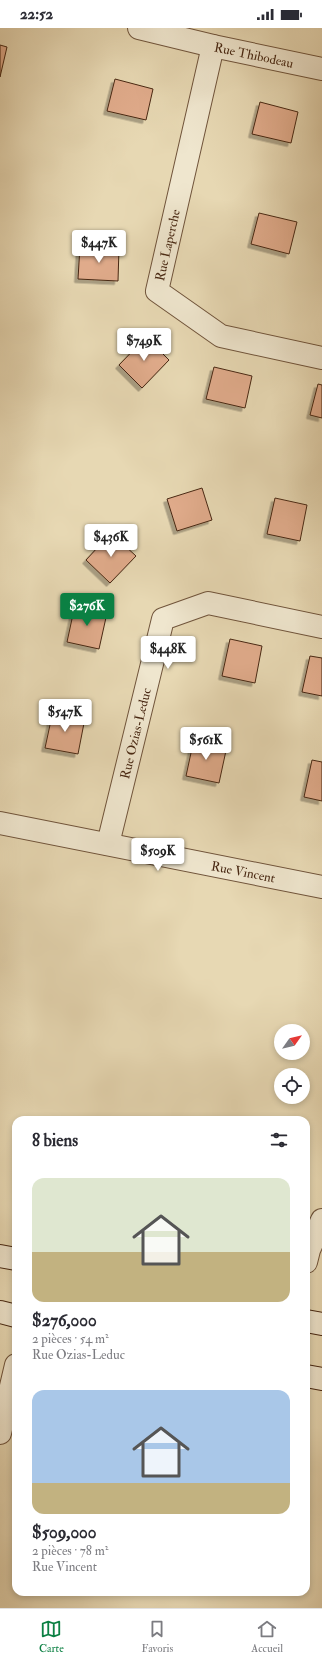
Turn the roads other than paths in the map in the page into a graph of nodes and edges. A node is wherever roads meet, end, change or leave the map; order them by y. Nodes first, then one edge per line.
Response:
1 (139, 28) edge
2 (213, 46) junction
3 (322, 69) edge
4 (322, 358) edge
5 (322, 627) edge
6 (0, 823) edge
7 (108, 844) junction
8 (322, 887) edge
9 (322, 1220) edge
10 (310, 1248) edge
11 (0, 1256) edge
12 (12, 1258) edge
13 (0, 1312) edge
14 (12, 1315) edge
15 (310, 1322) edge
16 (322, 1324) edge
17 (310, 1377) edge
18 (322, 1379) edge
19 (12, 1382) edge
20 (0, 1433) edge

1 - 2 street, Rue Thibodeau
2 - 3 street, Rue Thibodeau
2 - 4 street, Rue Laperche
5 - 7 street, Rue Ozias-Leduc
6 - 7 street, Rue Vincent
7 - 8 street, Rue Vincent
9 - 10 street
11 - 12 street
13 - 14 street
15 - 16 street
17 - 18 street
19 - 20 street

